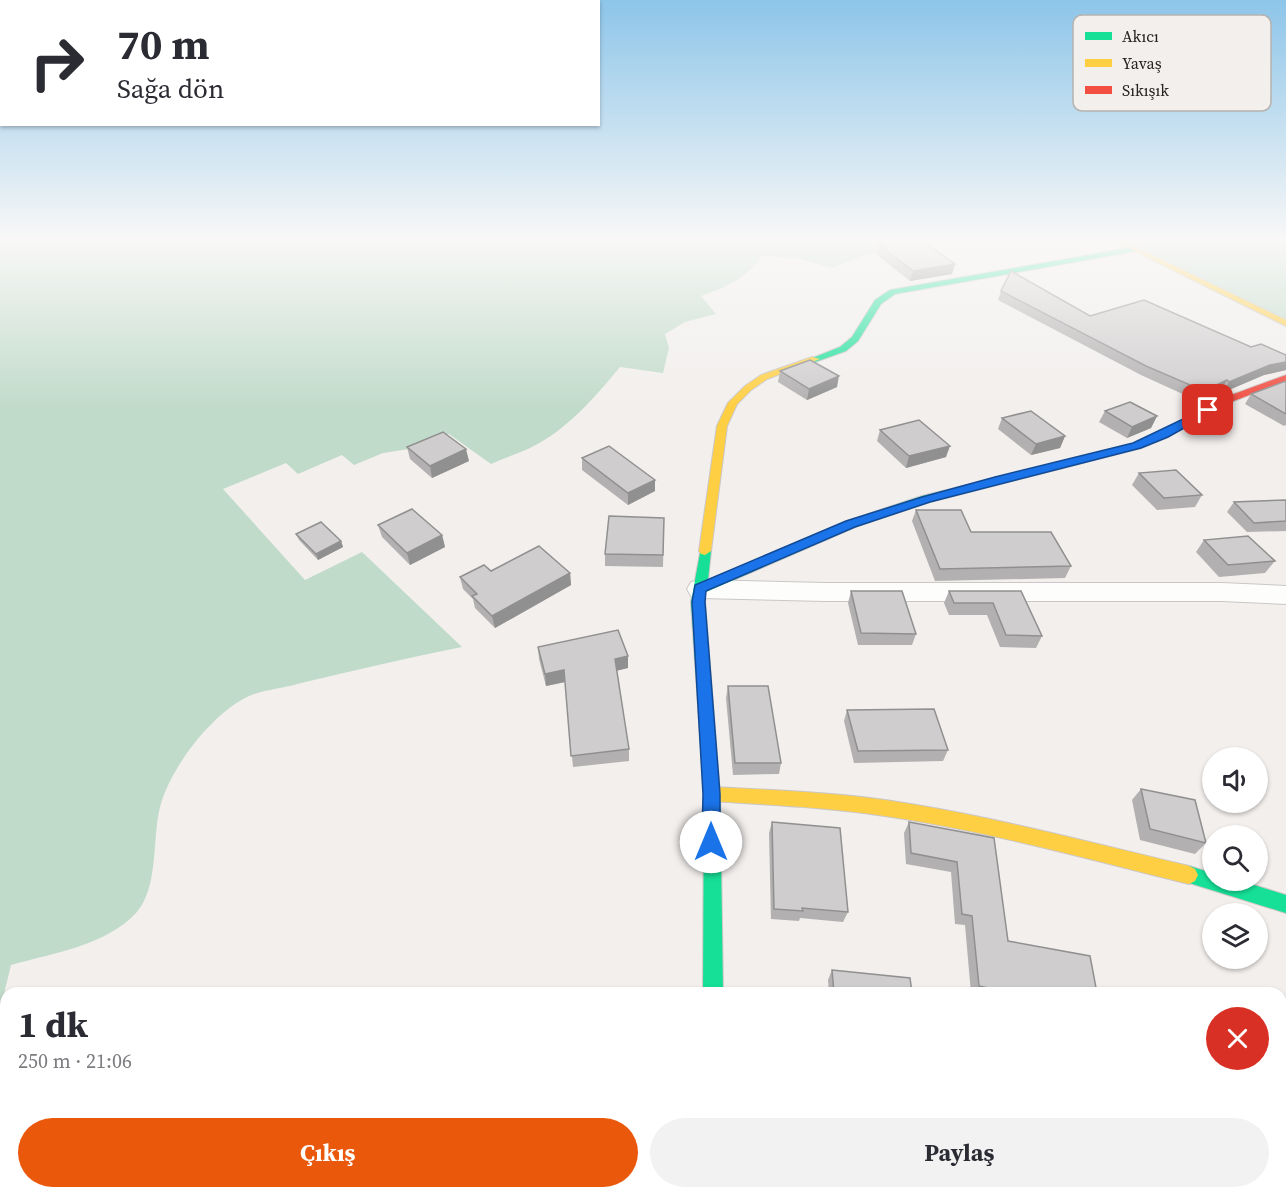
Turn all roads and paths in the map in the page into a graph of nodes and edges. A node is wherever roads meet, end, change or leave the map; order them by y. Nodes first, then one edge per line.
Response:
1 (887, 296) edge
2 (1230, 296) edge
3 (1286, 323) edge
4 (1286, 378) edge
5 (700, 589) junction
6 (1286, 595) edge
7 (712, 794) junction
8 (1286, 904) edge
9 (713, 987) edge

1 - 5 street
2 - 3 street
4 - 5 street
5 - 6 street
5 - 7 street
7 - 8 street
7 - 9 street

